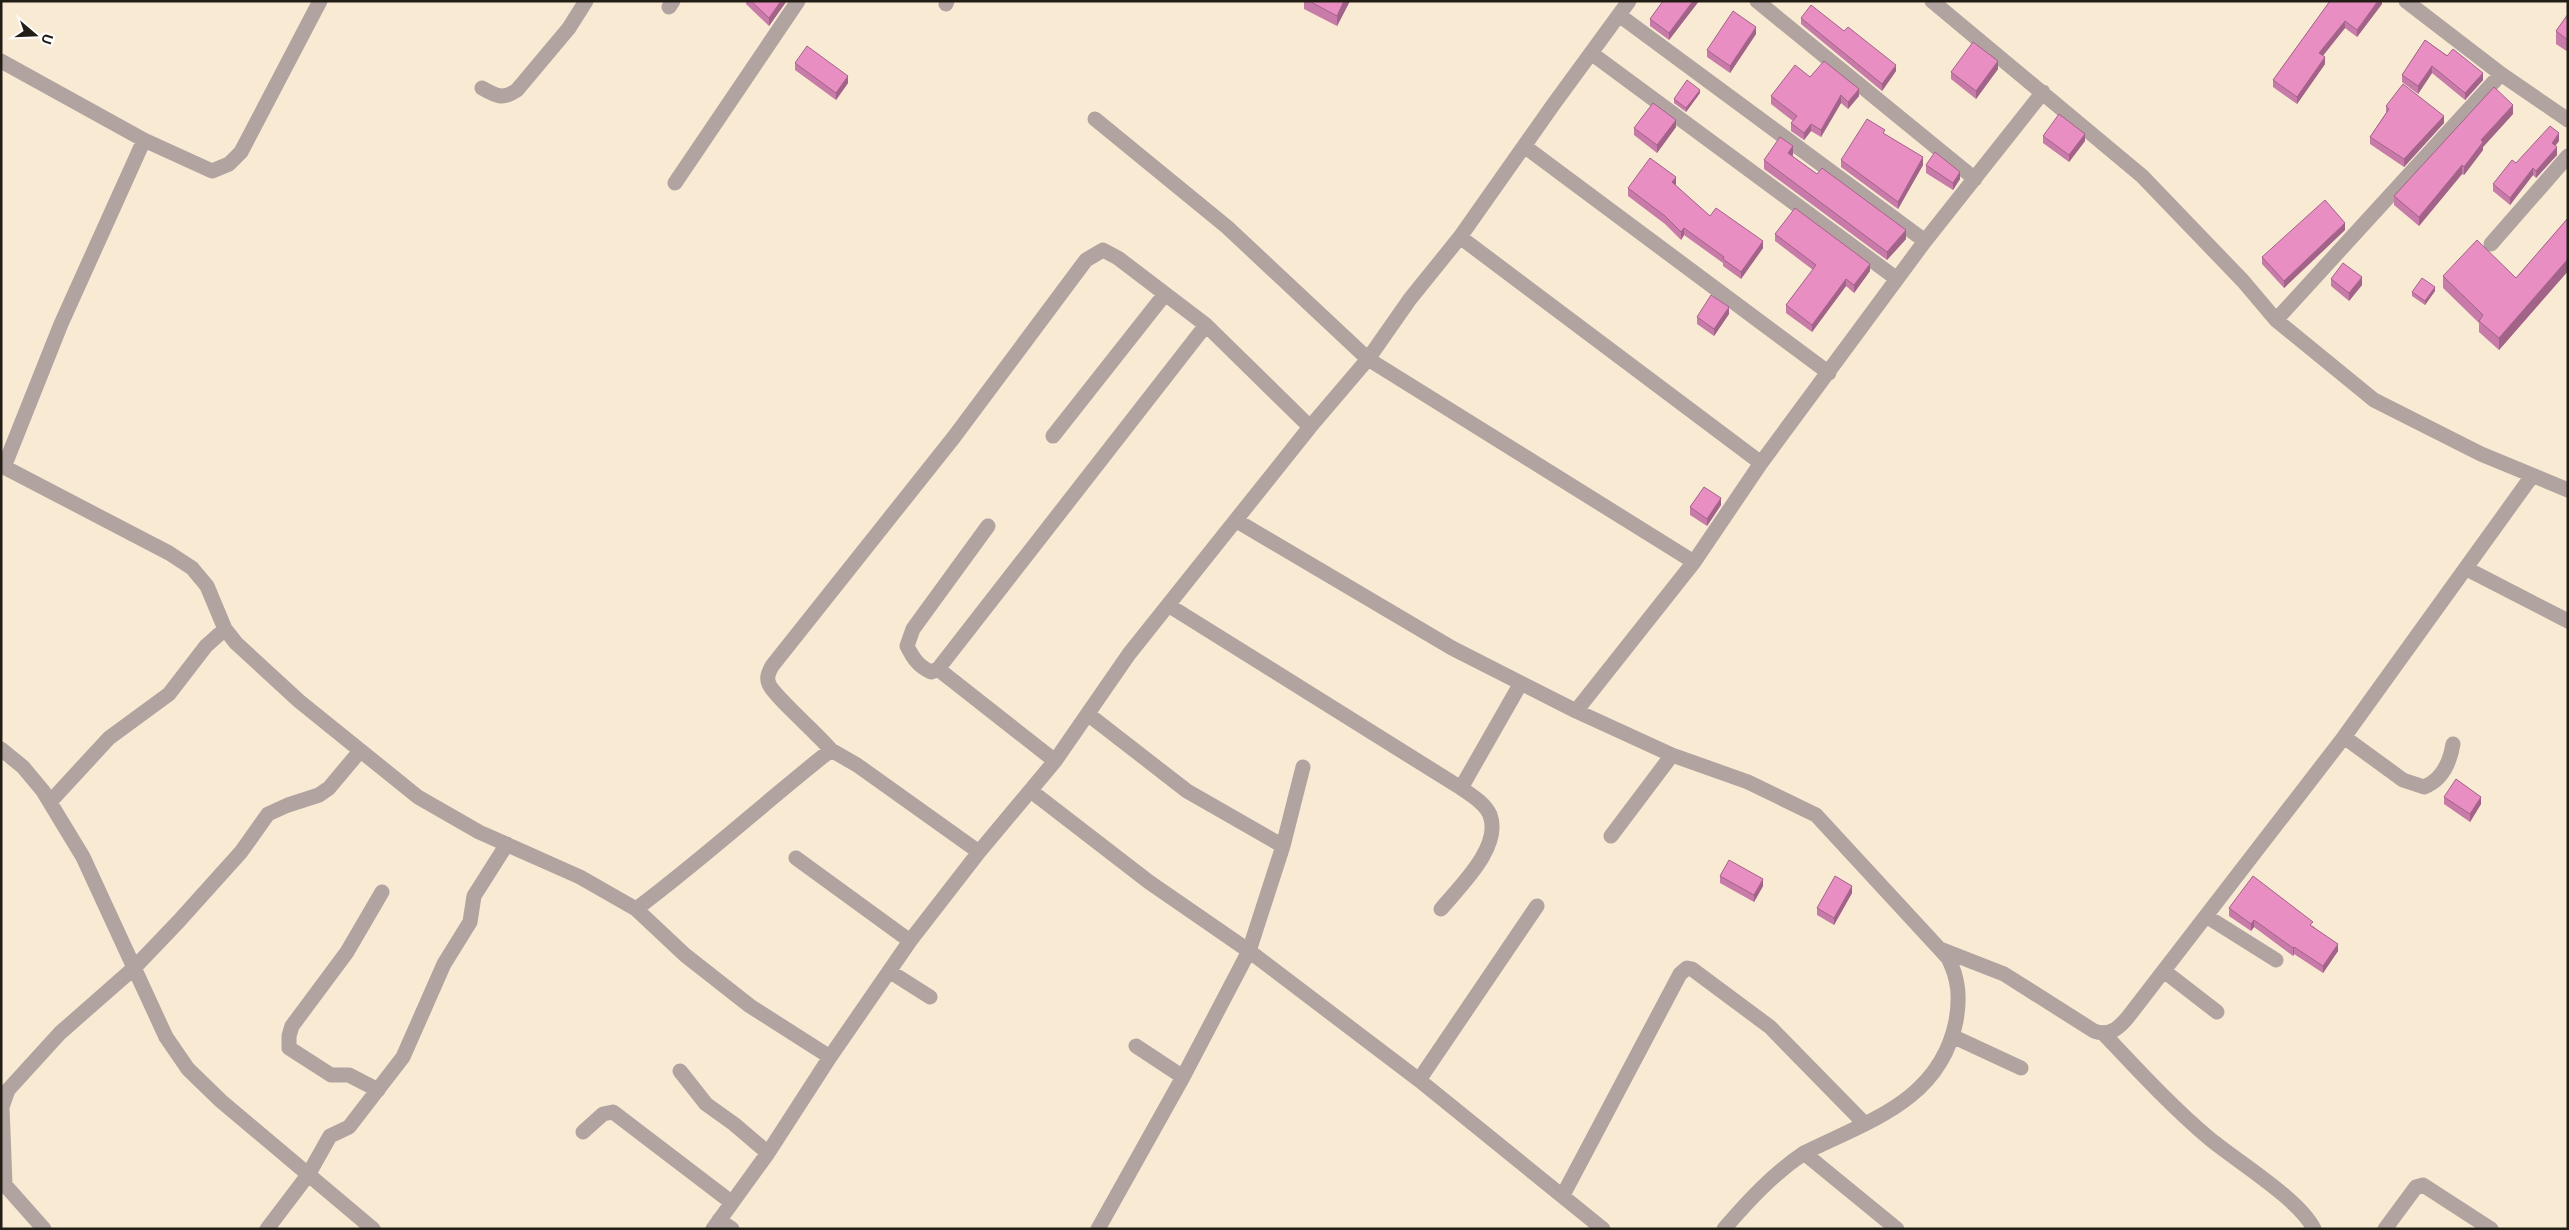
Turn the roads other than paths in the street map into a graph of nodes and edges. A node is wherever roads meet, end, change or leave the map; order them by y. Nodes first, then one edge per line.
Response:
1 (320, 1) edge
2 (586, 1) edge
3 (798, 1) edge
4 (1629, 1) edge
5 (1757, 1) edge
6 (1932, 1) edge
7 (2406, 1) edge
8 (1619, 15) junction
9 (1591, 54) junction
10 (1, 60) edge
11 (2501, 74) junction
12 (482, 88) dead end
13 (2043, 92) junction
14 (1095, 119) dead end
15 (2568, 120) edge
16 (144, 140) junction
17 (1524, 146) junction
18 (2568, 156) edge
19 (1976, 179) junction
20 (675, 184) dead end
21 (1460, 237) junction
22 (1925, 241) junction
23 (2490, 244) dead end
24 (1897, 279) junction
25 (1166, 294) junction
26 (2276, 320) junction
27 (1206, 325) junction
28 (1368, 359) junction
29 (1829, 373) junction
30 (1310, 427) junction
31 (1053, 436) dead end
32 (1761, 463) junction
33 (3, 466) edge
34 (2532, 476) junction
35 (2568, 490) edge
36 (1237, 522) junction
37 (988, 526) dead end
38 (1694, 562) junction
39 (2467, 569) junction
40 (1168, 604) junction
41 (2568, 620) edge
42 (225, 628) junction
43 (938, 670) junction
44 (1521, 683) junction
45 (1576, 711) junction
46 (1088, 715) junction
47 (2344, 738) junction
48 (2453, 744) dead end
49 (1, 750) edge
50 (831, 750) junction
51 (360, 751) junction
52 (1672, 755) junction
53 (1055, 761) junction
54 (1303, 767) dead end
55 (1461, 788) junction
56 (1031, 791) junction
57 (50, 802) junction
58 (1611, 836) dead end
59 (507, 844) junction
60 (1283, 846) junction
61 (979, 852) junction
62 (796, 858) dead end
63 (382, 892) dead end
64 (1537, 906) dead end
65 (636, 909) junction
66 (1441, 909) dead end
67 (2206, 916) junction
68 (910, 941) junction
69 (1940, 949) junction
70 (1248, 951) junction
71 (2276, 960) dead end
72 (134, 968) junction
73 (889, 971) junction
74 (2164, 971) junction
75 (930, 997) dead end
76 (2217, 1012) dead end
77 (2104, 1034) junction
78 (1952, 1036) junction
79 (1136, 1046) dead end
80 (830, 1057) junction
81 (2021, 1068) dead end
82 (680, 1071) dead end
83 (1183, 1077) junction
84 (1419, 1080) junction
85 (378, 1090) junction
86 (1864, 1123) junction
87 (583, 1132) dead end
88 (768, 1153) junction
89 (1804, 1153) junction
90 (308, 1175) junction
91 (1563, 1195) junction
92 (731, 1202) junction
93 (716, 1224) edge
94 (44, 1229) edge
95 (267, 1229) edge
96 (373, 1229) edge
97 (732, 1229) edge
98 (1098, 1229) edge
99 (1603, 1229) edge
100 (1724, 1229) edge
101 (1898, 1229) edge
102 (2314, 1229) edge
103 (2385, 1229) edge
104 (2490, 1229) edge

1 - 16 street
2 - 12 street
3 - 20 street
4 - 8 street
5 - 19 street
6 - 13 street
7 - 11 street
8 - 9 street
8 - 22 street
9 - 17 street
9 - 24 street
10 - 16 street
11 - 15 street
11 - 26 street
13 - 19 street
13 - 26 street
14 - 28 street
16 - 33 street
17 - 21 street
17 - 29 street
18 - 23 street
19 - 22 street
21 - 28 street
21 - 32 street
22 - 24 street
24 - 29 street
25 - 27 street
25 - 31 street
25 - 50 street
26 - 34 street
27 - 30 street
27 - 43 street
28 - 30 street
28 - 38 street
29 - 32 street
30 - 36 street
32 - 38 street
33 - 42 street
34 - 35 street
34 - 39 street
36 - 40 street
36 - 44 street
37 - 43 street
38 - 45 street
39 - 41 street
39 - 47 street
40 - 46 street
40 - 55 street
42 - 51 street
42 - 57 street
43 - 53 street
44 - 45 street
44 - 55 street
45 - 52 street
46 - 53 street
46 - 60 street
47 - 48 street
47 - 67 street
49 - 57 street
50 - 61 street
50 - 65 street
51 - 59 street
51 - 72 street
52 - 58 street
52 - 69 street
53 - 56 street
54 - 60 street
55 - 66 street
56 - 61 street
56 - 70 street
57 - 72 street
59 - 65 street
59 - 85 street
60 - 70 street
61 - 68 street
62 - 68 street
63 - 85 street
64 - 84 street
65 - 80 street
67 - 71 street
67 - 74 street
68 - 73 street
69 - 77 street
69 - 78 street
70 - 83 street
70 - 84 street
72 - 90 street
72 - 94 street
73 - 75 street
73 - 80 street
74 - 76 street
74 - 77 street
77 - 102 street
78 - 81 street
78 - 86 street
79 - 83 street
80 - 88 street
82 - 88 street
83 - 98 street
84 - 91 street
85 - 90 street
86 - 89 street
86 - 91 street
87 - 92 street
88 - 92 street
89 - 100 street
89 - 101 street
90 - 95 street
90 - 96 street
91 - 99 street
92 - 93 street
93 - 97 street
103 - 104 street

